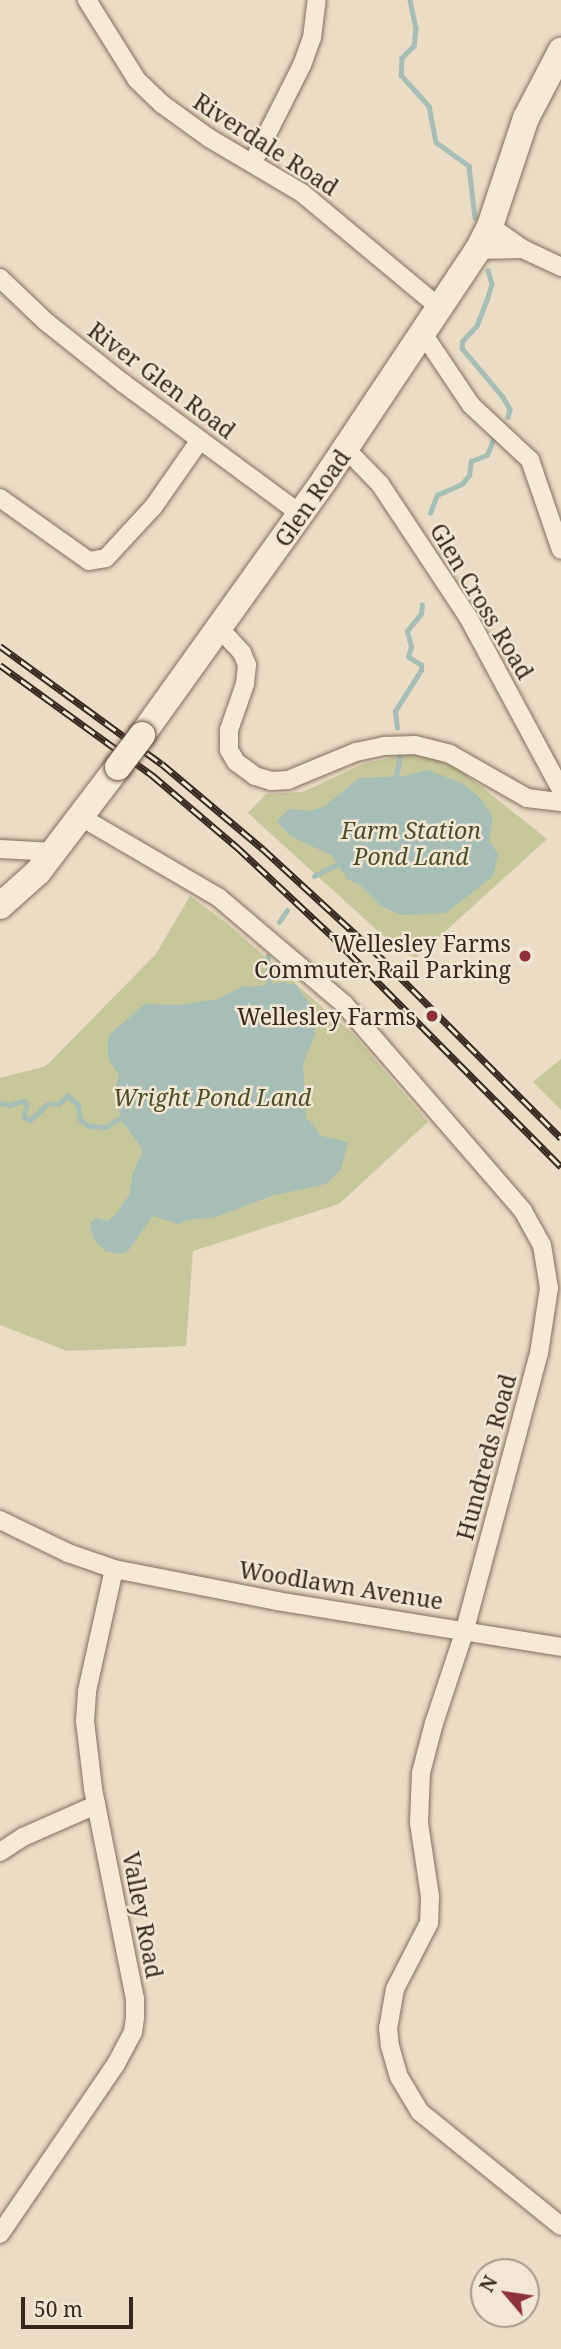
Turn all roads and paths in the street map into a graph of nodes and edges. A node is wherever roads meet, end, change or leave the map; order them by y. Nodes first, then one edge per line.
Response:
1 (87, 0) edge
2 (317, 0) edge
3 (561, 51) edge
4 (253, 162) junction
5 (490, 226) junction
6 (523, 249) junction
7 (478, 250) junction
8 (561, 267) edge
9 (0, 278) edge
10 (441, 309) junction
11 (424, 335) junction
12 (200, 440) junction
13 (346, 449) junction
14 (0, 498) edge
15 (301, 514) junction
16 (561, 550) edge
17 (220, 629) junction
18 (561, 790) edge
19 (561, 802) edge
20 (81, 817) junction
21 (0, 849) edge
22 (54, 852) junction
23 (0, 906) edge
24 (0, 1520) edge
25 (114, 1569) junction
26 (465, 1630) junction
27 (561, 1647) edge
28 (96, 1805) junction
29 (0, 1852) edge
30 (561, 2226) edge
31 (0, 2234) edge

1 - 4 street, Riverdale Road
2 - 4 street
3 - 5 street, Glen Road
4 - 10 street, Riverdale Road
5 - 6 street
5 - 7 street, Glen Road
6 - 7 street
6 - 8 street
7 - 10 street, Glen Road
9 - 12 street, River Glen Road
10 - 11 street, Glen Road
11 - 13 street, Glen Road
11 - 16 street
12 - 14 street
12 - 15 street, River Glen Road
13 - 15 street, Glen Road
13 - 18 street, Glen Cross Road
15 - 17 street, Glen Road
17 - 19 street
17 - 20 street, Glen Road, bridge
20 - 22 street, Glen Road
20 - 26 street, Hundreds Road
21 - 22 street
22 - 23 street, Glen Road
24 - 25 street, Woodlawn Avenue
25 - 26 street, Woodlawn Avenue
25 - 28 street, Valley Road
26 - 27 street, Woodlawn Avenue
26 - 30 street, Hundreds Road
28 - 29 street
28 - 31 street, Valley Road

